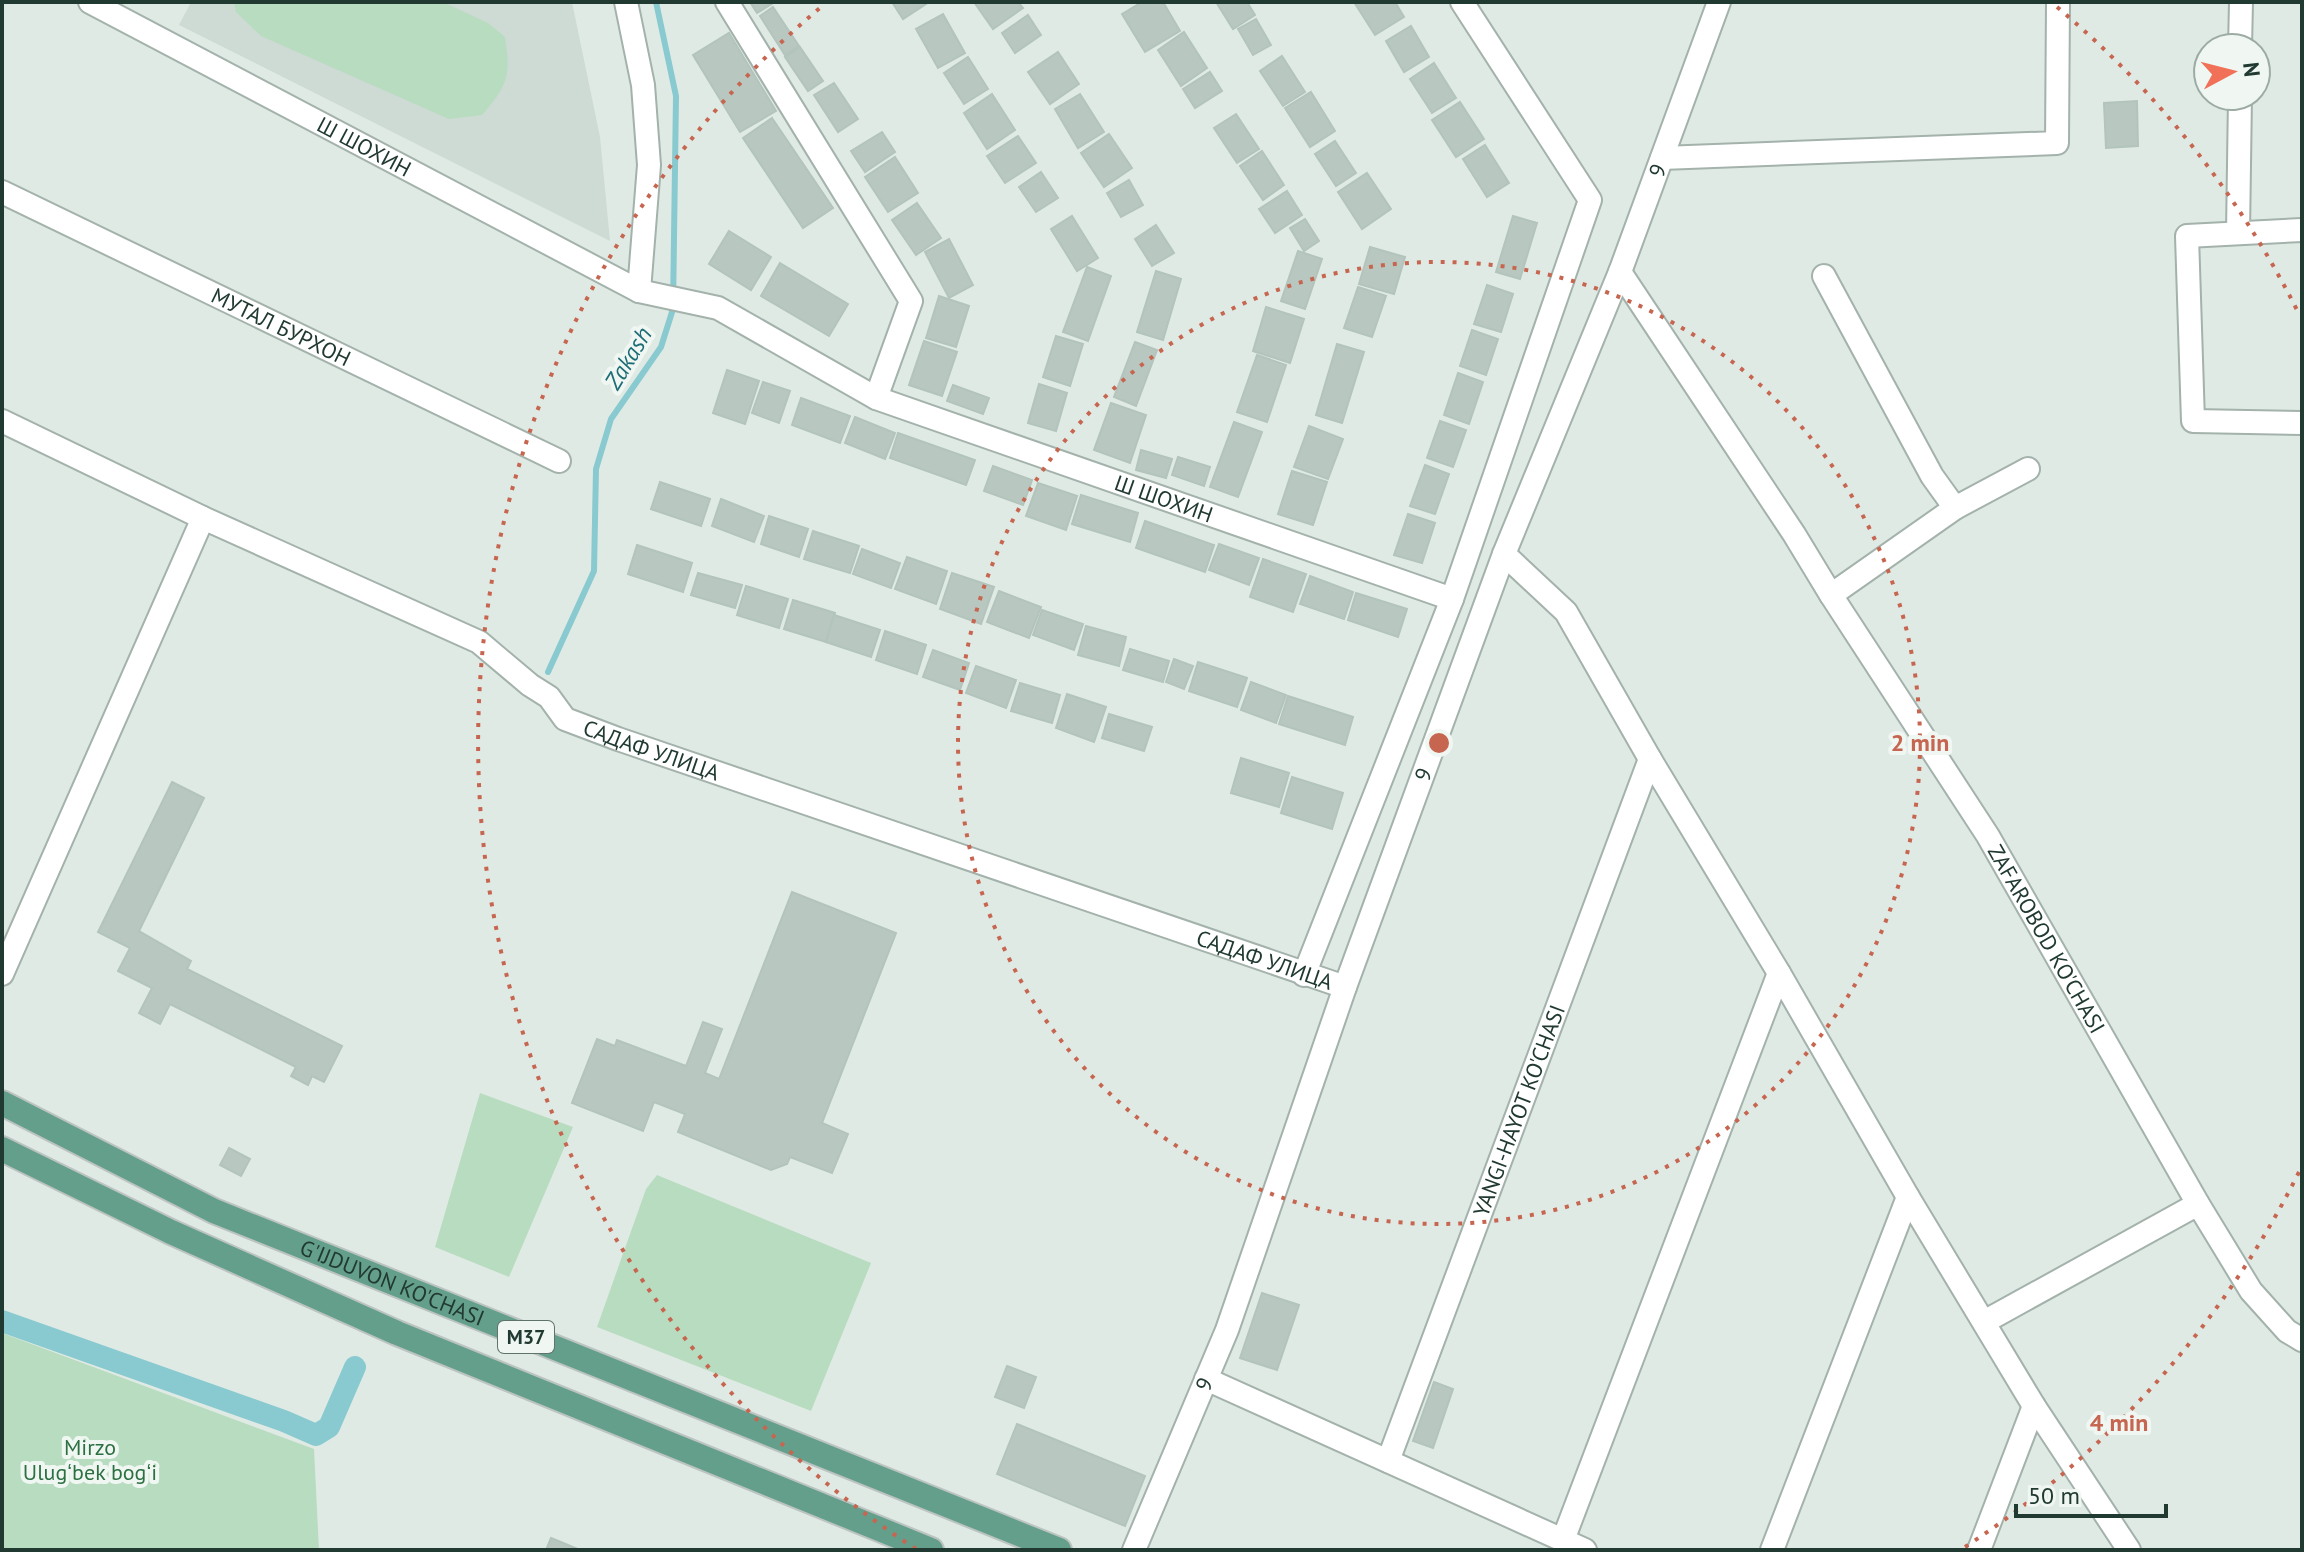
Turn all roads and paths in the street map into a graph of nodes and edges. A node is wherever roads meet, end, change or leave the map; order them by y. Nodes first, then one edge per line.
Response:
1 (90, 2) edge
2 (626, 2) edge
3 (727, 2) edge
4 (1462, 2) edge
5 (1719, 2) edge
6 (2058, 2) edge
7 (2241, 2) edge
8 (2240, 32) edge
9 (2240, 112) edge
10 (1662, 158) junction
11 (2, 192) edge
12 (2302, 230) edge
13 (2238, 233) junction
14 (1620, 272) junction
15 (1824, 276) dead end
16 (639, 291) junction
17 (876, 398) junction
18 (2, 421) edge
19 (2302, 423) edge
20 (559, 461) dead end
21 (2028, 469) dead end
22 (1955, 508) junction
23 (203, 518) junction
24 (1504, 554) junction
25 (1831, 595) junction
26 (1452, 599) junction
27 (1650, 759) junction
28 (1779, 973) junction
29 (2, 974) edge
30 (1304, 975) junction
31 (1345, 987) junction
32 (2, 1103) edge
33 (2, 1149) edge
34 (1908, 1197) junction
35 (2198, 1204) junction
36 (1984, 1322) junction
37 (2302, 1340) edge
38 (1206, 1379) junction
39 (2034, 1406) junction
40 (1388, 1461) junction
41 (1563, 1540) junction
42 (1027, 1544) edge
43 (931, 1550) edge
44 (1059, 1550) edge
45 (1134, 1550) edge
46 (1585, 1550) edge
47 (1772, 1550) edge
48 (1979, 1550) edge
49 (2129, 1550) edge

1 - 16 street, Ш ШОХИН
2 - 16 street
3 - 17 street
4 - 26 street
5 - 10 street, 9
6 - 10 street
7 - 8 street
9 - 13 street
10 - 14 street, 9
11 - 20 street, МУТАЛ БУРХОН
12 - 13 street
13 - 19 street
14 - 24 street, 9
14 - 25 street, ZAFAROBOD KO'CHASI
15 - 22 street
16 - 17 street, Ш ШОХИН
17 - 26 street, Ш ШОХИН
18 - 23 street, САДАФ УЛИЦА
21 - 22 street
22 - 25 street
23 - 29 street
23 - 30 street, САДАФ УЛИЦА
24 - 27 street
24 - 31 street, 9
25 - 35 street, ZAFAROBOD KO'CHASI
26 - 30 street
27 - 28 street
27 - 40 street, YANGI-HAYOT KO'CHASI
28 - 34 street
28 - 41 street
30 - 31 street, САДАФ УЛИЦА
31 - 38 street, 9
32 - 42 main road, G'IJDUVON KO'CHASI / M37
33 - 43 main road, G'IJDUVON KO'CHASI / M37
34 - 36 street
34 - 47 street
35 - 36 street
35 - 37 street, ZAFAROBOD KO'CHASI
36 - 39 street
38 - 40 street
38 - 45 street, 9
39 - 48 street
39 - 49 street
40 - 41 street
41 - 46 street
42 - 44 main road, G'IJDUVON KO'CHASI / M37

